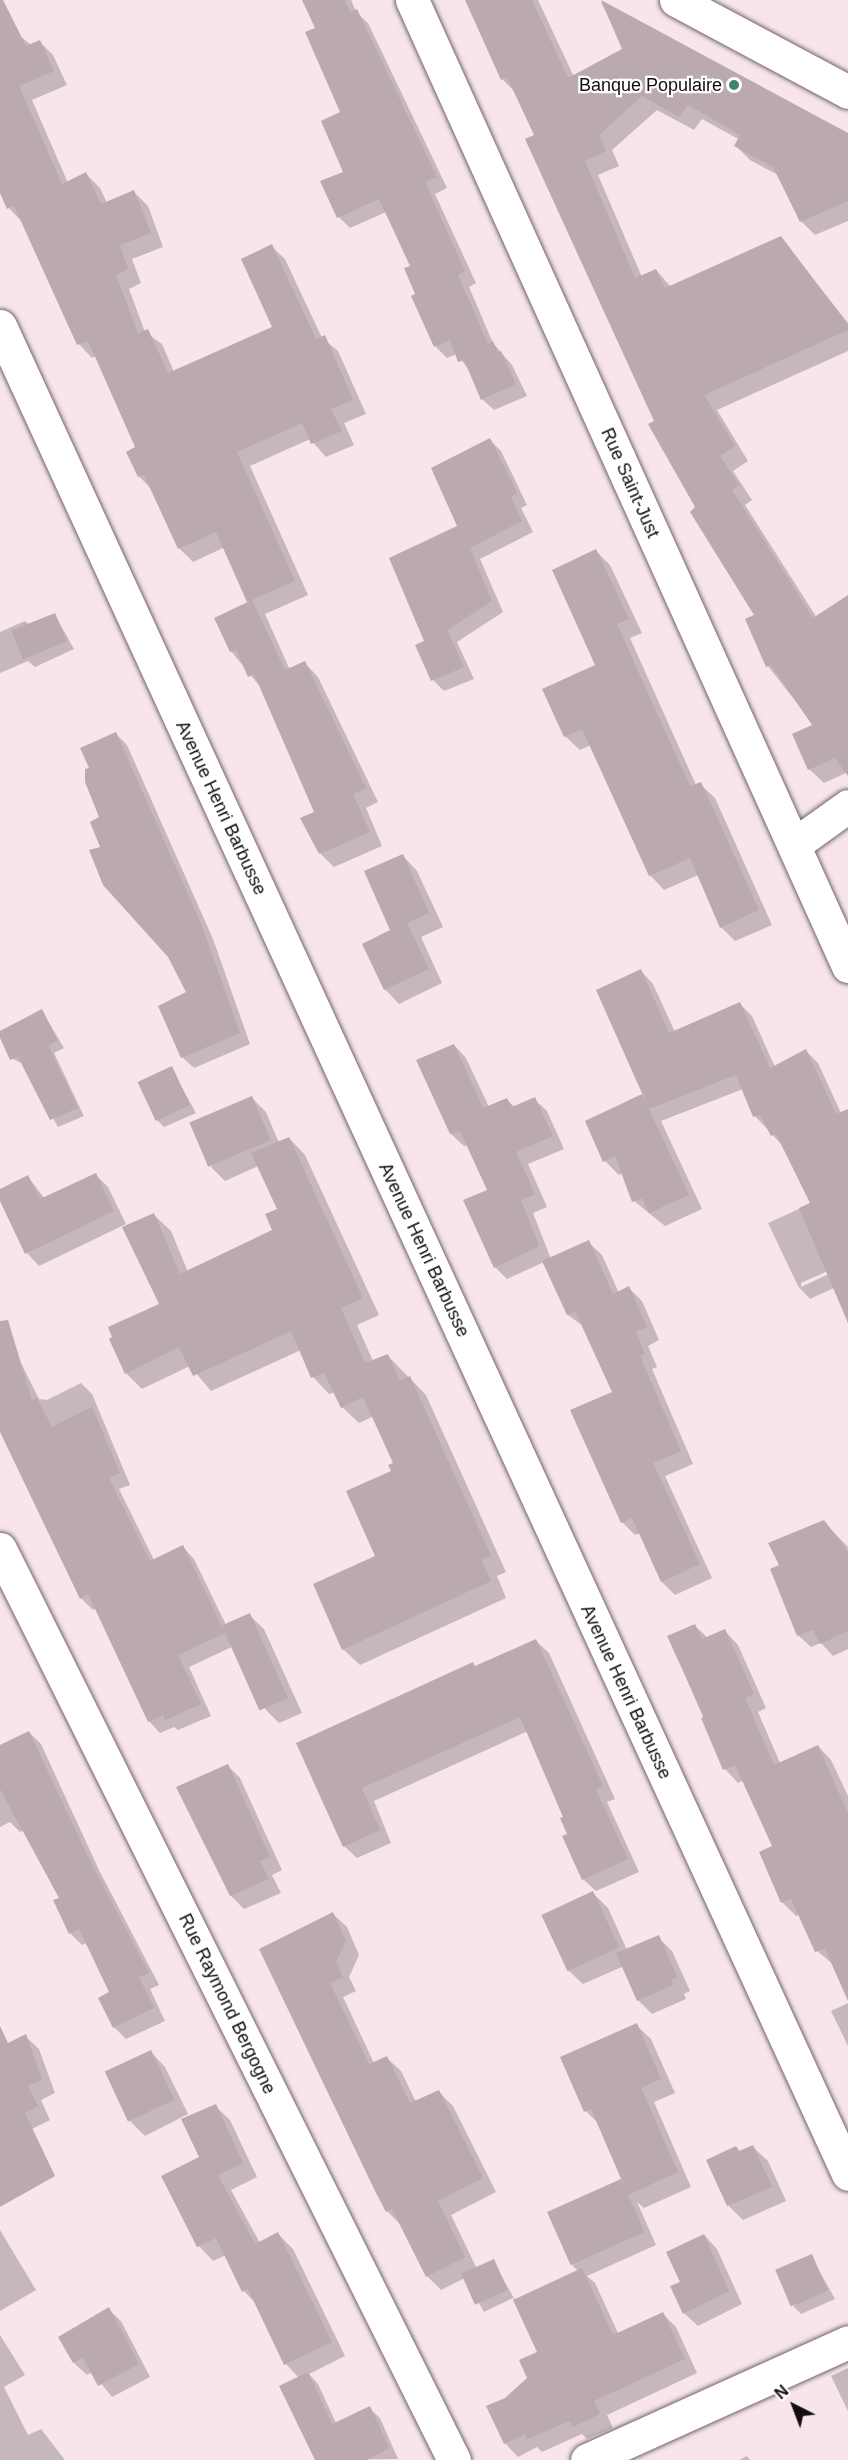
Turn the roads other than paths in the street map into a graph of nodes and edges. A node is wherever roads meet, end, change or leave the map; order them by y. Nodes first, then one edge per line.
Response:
1 (412, 0) edge
2 (676, 0) edge
3 (848, 92) edge
4 (0, 326) edge
5 (848, 806) edge
6 (795, 844) junction
7 (848, 966) edge
8 (0, 1549) edge
9 (848, 2174) edge
10 (848, 2342) edge
11 (454, 2460) edge
12 (587, 2460) edge

1 - 6 street, Rue Saint-Just
2 - 3 street
4 - 9 street, Avenue Henri Barbusse
5 - 6 street
6 - 7 street, Rue Saint-Just
8 - 11 street, Rue Raymond Bergogne
10 - 12 street

